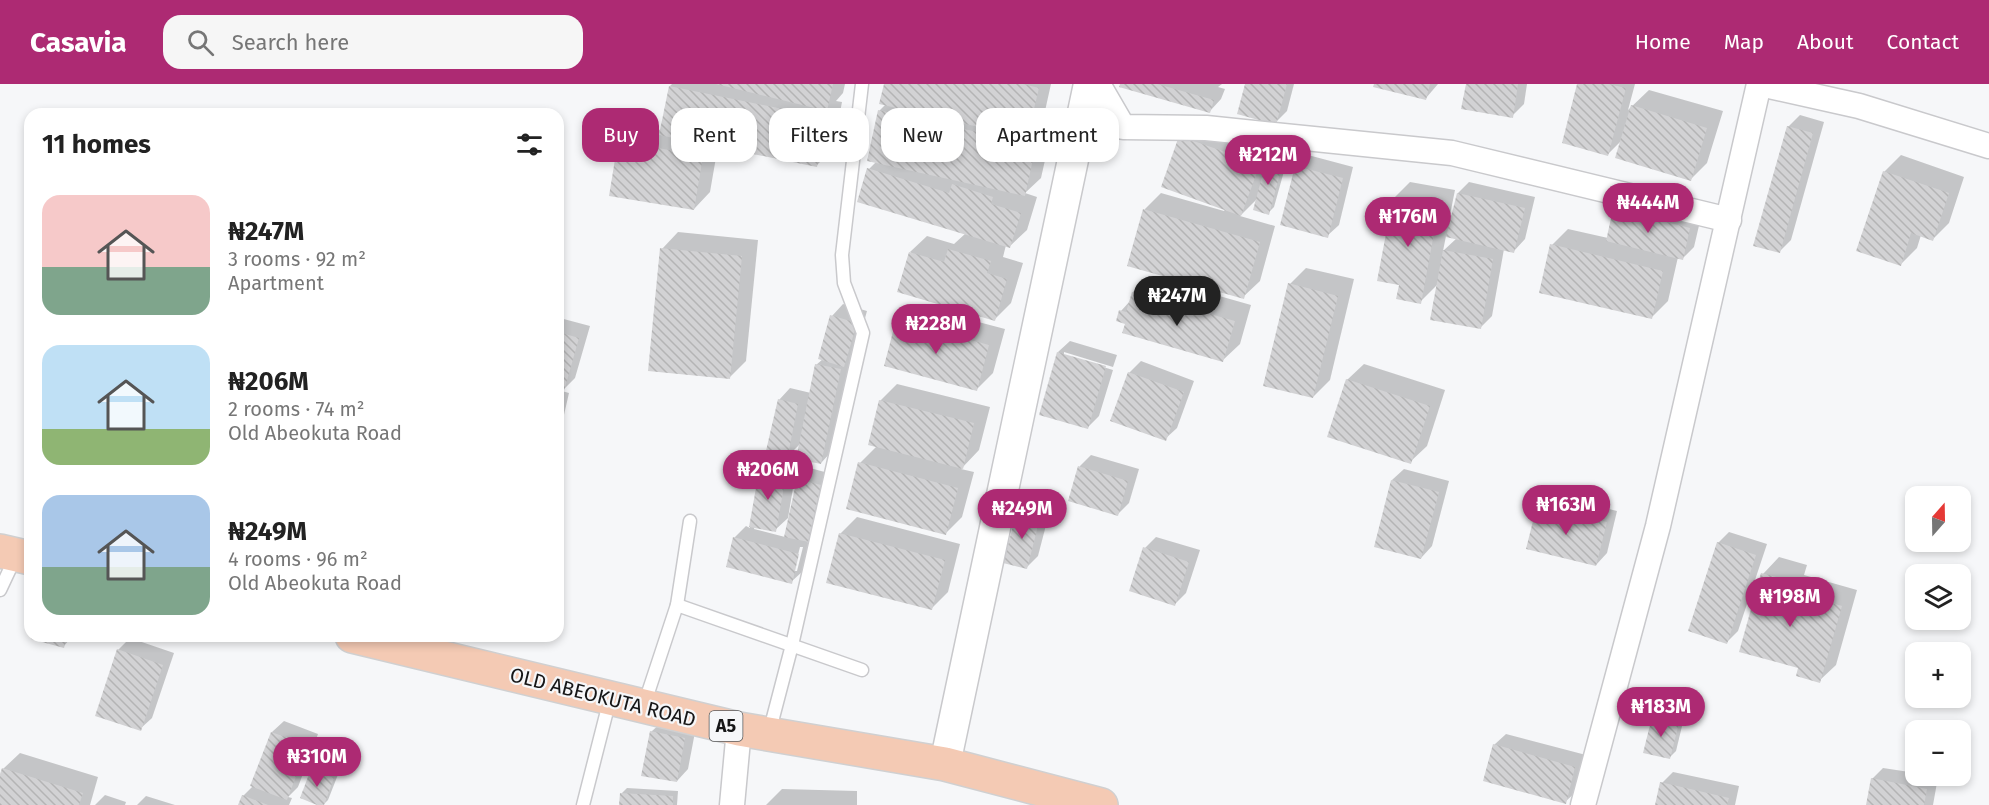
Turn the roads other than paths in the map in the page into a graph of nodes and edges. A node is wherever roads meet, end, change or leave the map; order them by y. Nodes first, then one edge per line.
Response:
1 (862, 84) edge
2 (1089, 84) edge
3 (1098, 84) edge
4 (1760, 84) edge
5 (1989, 147) edge
6 (1729, 219) junction
7 (690, 520) dead end
8 (15, 555) edge
9 (0, 590) edge
10 (676, 605) junction
11 (377, 642) edge
12 (792, 645) junction
13 (862, 670) dead end
14 (610, 698) junction
15 (644, 707) junction
16 (754, 732) junction
17 (945, 764) junction
18 (583, 805) edge
19 (732, 805) edge
20 (1101, 805) edge
21 (1583, 805) edge

1 - 12 lane
2 - 17 street
3 - 6 street
4 - 5 street
4 - 6 street
6 - 21 street
7 - 10 lane
8 - 9 lane
10 - 12 lane
10 - 15 lane
11 - 14 highway, OLD ABEOKUTA ROAD / A5
12 - 13 lane
12 - 16 lane
14 - 15 highway, OLD ABEOKUTA ROAD / A5
14 - 18 lane
15 - 16 highway, OLD ABEOKUTA ROAD / A5
16 - 17 highway, OLD ABEOKUTA ROAD / A5
16 - 19 street
17 - 20 highway, OLD ABEOKUTA ROAD / A5

